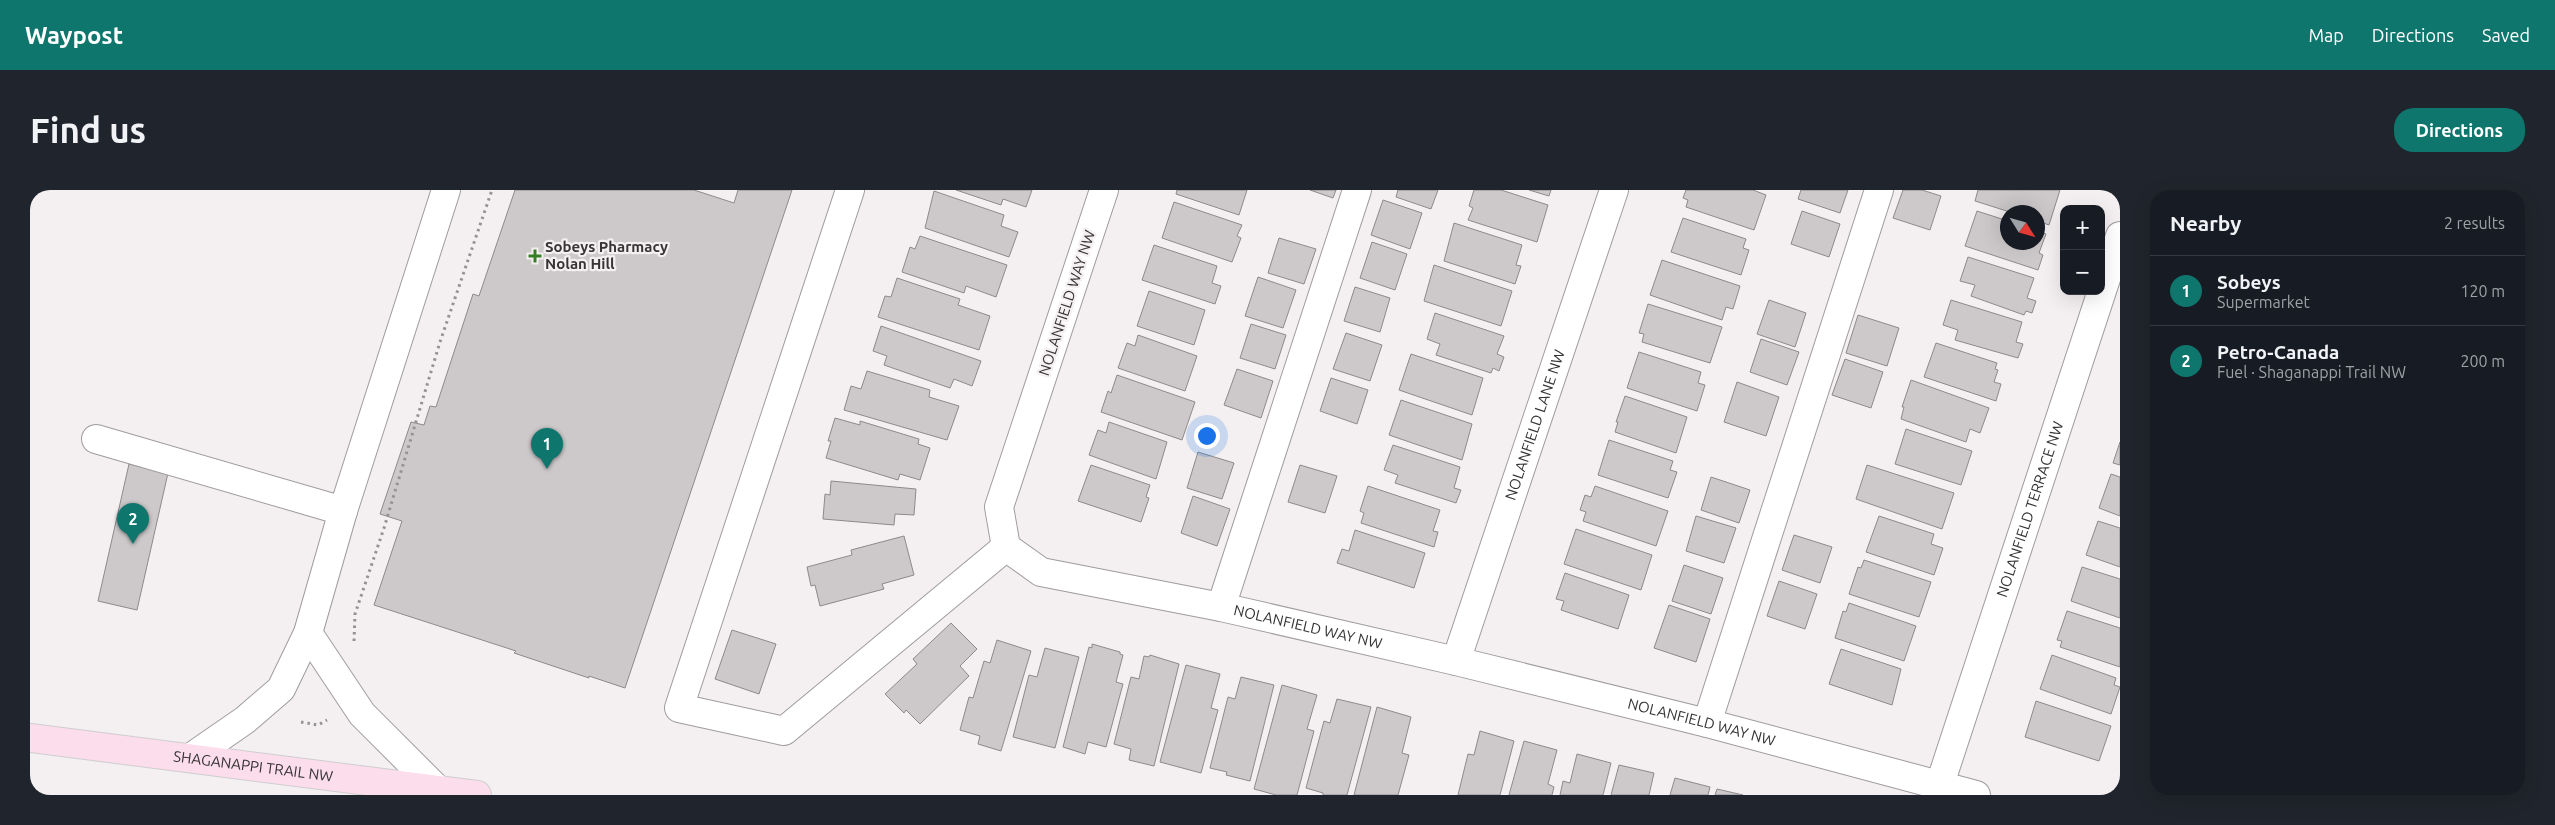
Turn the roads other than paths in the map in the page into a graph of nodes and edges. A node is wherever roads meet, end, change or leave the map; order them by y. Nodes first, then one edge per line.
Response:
1 (446, 190) edge
2 (850, 190) edge
3 (1104, 190) edge
4 (1357, 190) edge
5 (1614, 190) edge
6 (1879, 190) edge
7 (2120, 236) edge
8 (96, 439) dead end
9 (343, 511) junction
10 (1006, 547) junction
11 (1221, 607) junction
12 (308, 633) junction
13 (1456, 661) junction
14 (1707, 723) junction
15 (30, 738) edge
16 (190, 758) junction
17 (1940, 784) junction
18 (438, 790) junction
19 (477, 795) edge
20 (1976, 795) edge

1 - 9 street
2 - 10 street
3 - 10 street, NOLANFIELD WAY NW
4 - 11 street
5 - 13 street, NOLANFIELD LANE NW
6 - 14 street
7 - 17 street, NOLANFIELD TERRACE NW
8 - 9 street
9 - 12 street
10 - 11 street, NOLANFIELD WAY NW
11 - 13 street, NOLANFIELD WAY NW
12 - 16 street
12 - 18 street
13 - 14 street, NOLANFIELD WAY NW
14 - 17 street, NOLANFIELD WAY NW
15 - 16 main road, SHAGANAPPI TRAIL NW
16 - 18 main road, SHAGANAPPI TRAIL NW
17 - 20 street, NOLANFIELD WAY NW
18 - 19 main road, SHAGANAPPI TRAIL NW

